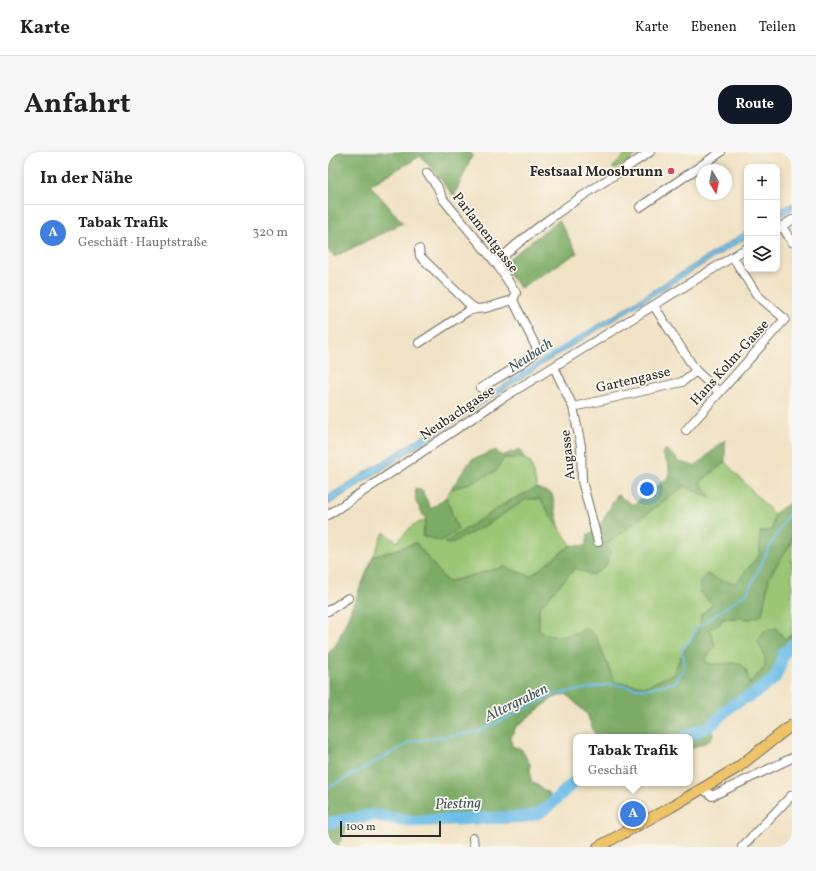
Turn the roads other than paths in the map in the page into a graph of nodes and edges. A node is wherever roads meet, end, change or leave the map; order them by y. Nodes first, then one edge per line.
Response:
1 (650, 152) edge
2 (721, 152) edge
3 (427, 173) dead end
4 (640, 207) dead end
5 (792, 220) edge
6 (780, 228) edge
7 (792, 242) edge
8 (419, 249) dead end
9 (744, 250) edge
10 (733, 257) junction
11 (496, 264) junction
12 (513, 300) junction
13 (654, 306) junction
14 (476, 309) junction
15 (419, 343) dead end
16 (554, 368) junction
17 (696, 371) junction
18 (481, 388) dead end
19 (719, 392) junction
20 (573, 407) junction
21 (686, 430) dead end
22 (328, 515) edge
23 (598, 542) dead end
24 (348, 598) dead end
25 (328, 611) edge
26 (792, 725) edge
27 (792, 758) edge
28 (702, 788) junction
29 (792, 795) edge
30 (473, 838) dead end
31 (474, 847) edge
32 (598, 847) edge
33 (742, 847) edge

1 - 11 street
2 - 4 street
3 - 11 street, Parlamentgasse
5 - 6 street
6 - 7 street
8 - 14 street
9 - 10 street, Neubachgasse
10 - 13 street, Neubachgasse
10 - 19 street, Hans Kolm-Gasse
11 - 12 street, Parlamentgasse
12 - 14 street
12 - 18 street
13 - 16 street, Neubachgasse
13 - 17 street
14 - 15 street
16 - 20 street, Augasse
16 - 22 street, Neubachgasse
17 - 19 street
17 - 20 street, Gartengasse
19 - 21 street, Hans Kolm-Gasse
20 - 23 street, Augasse
24 - 25 street
26 - 28 main road
27 - 28 street
28 - 32 main road
29 - 33 street
30 - 31 street

